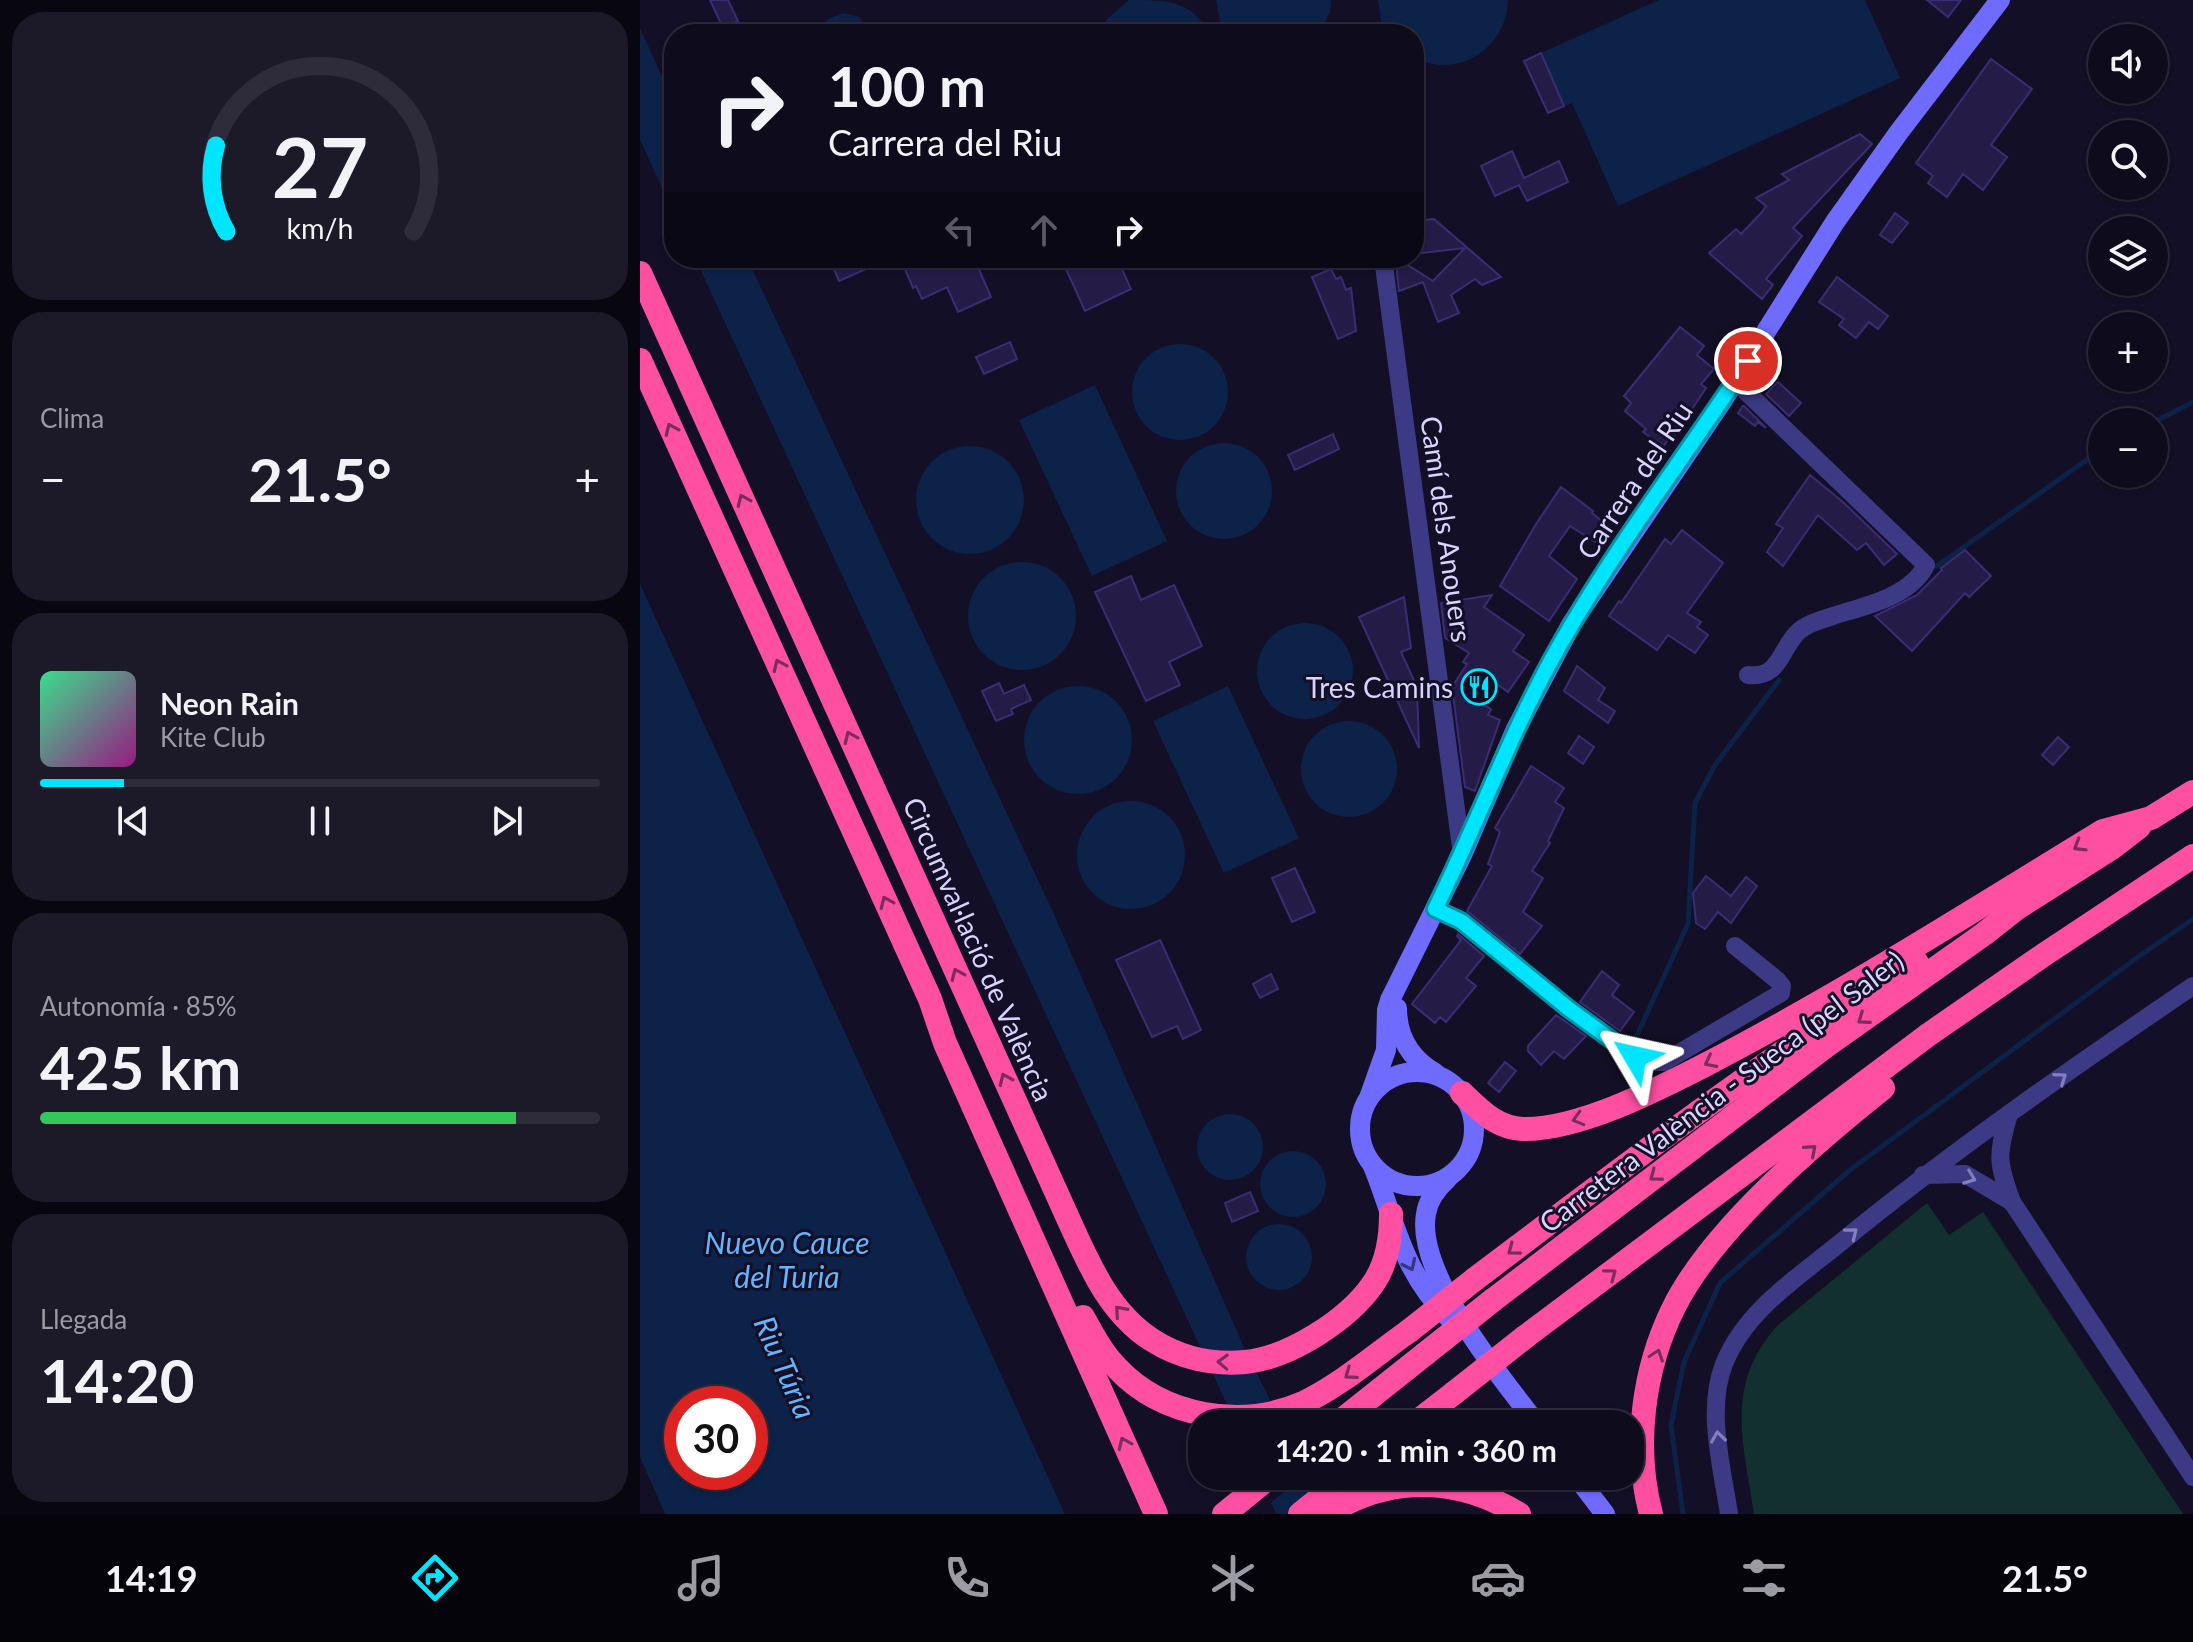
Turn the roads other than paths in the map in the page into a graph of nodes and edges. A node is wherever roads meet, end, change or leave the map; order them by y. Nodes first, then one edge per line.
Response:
1 (2000, 0) edge
2 (1384, 268) edge
3 (640, 273) edge
4 (640, 360) edge
5 (1735, 381) junction
6 (1748, 675) dead end
7 (2193, 792) edge
8 (2151, 818) junction
9 (1462, 855) junction
10 (2193, 856) edge
11 (2017, 908) junction
12 (1435, 909) junction
13 (1735, 946) dead end
14 (2045, 954) junction
15 (1397, 985) junction
16 (2193, 986) edge
17 (930, 999) junction
18 (1439, 1075) junction
19 (1462, 1093) junction
20 (1370, 1095) junction
21 (2009, 1114) junction
22 (1373, 1166) junction
23 (1923, 1175) junction
24 (1448, 1178) junction
25 (2012, 1202) junction
26 (1391, 1214) junction
27 (1480, 1349) junction
28 (1355, 1410) edge
29 (1432, 1410) edge
30 (1526, 1410) edge
31 (2193, 1477) edge
32 (1254, 1490) edge
33 (1340, 1490) edge
34 (1344, 1490) edge
35 (1457, 1490) edge
36 (1587, 1490) edge
37 (1514, 1512) edge
38 (1156, 1514) edge
39 (1224, 1514) edge
40 (1300, 1514) edge
41 (1327, 1514) edge
42 (1605, 1514) edge
43 (1651, 1514) edge
44 (1729, 1514) edge

1 - 5 street, Carrera del Riu
2 - 9 street, Camí dels Anouers
26 -> 3 highway, Circumval·lació de València
17 -> 4 highway
5 - 6 street
5 - 9 street, Carrera del Riu
7 - 8 highway
8 - 11 highway, Carretera València - Sueca (pel Saler)
8 -> 19 highway
9 - 12 street, Carrera del Riu
10 - 14 highway
11 -> 17 highway, bridge
11 -> 28 highway, Carretera València - Sueca (pel Saler), bridge
12 - 13 street
12 - 15 street, Carrera del Riu
29 -> 14 highway, bridge
43 -> 14 highway
15 - 18 street, Carrera del Riu
15 - 20 street, Carrera del Riu
21 -> 16 street
38 -> 17 highway
18 - 19 street
18 - 20 street
19 - 24 street
20 - 22 street
21 - 23 street
21 - 25 street
22 - 24 street
22 - 26 street
23 -> 25 street
44 -> 23 street
24 - 27 street
25 - 31 street
26 -> 27 street
27 - 30 street
32 - 39 highway
33 - 40 highway
34 - 41 highway
35 - 37 highway
36 - 42 street

